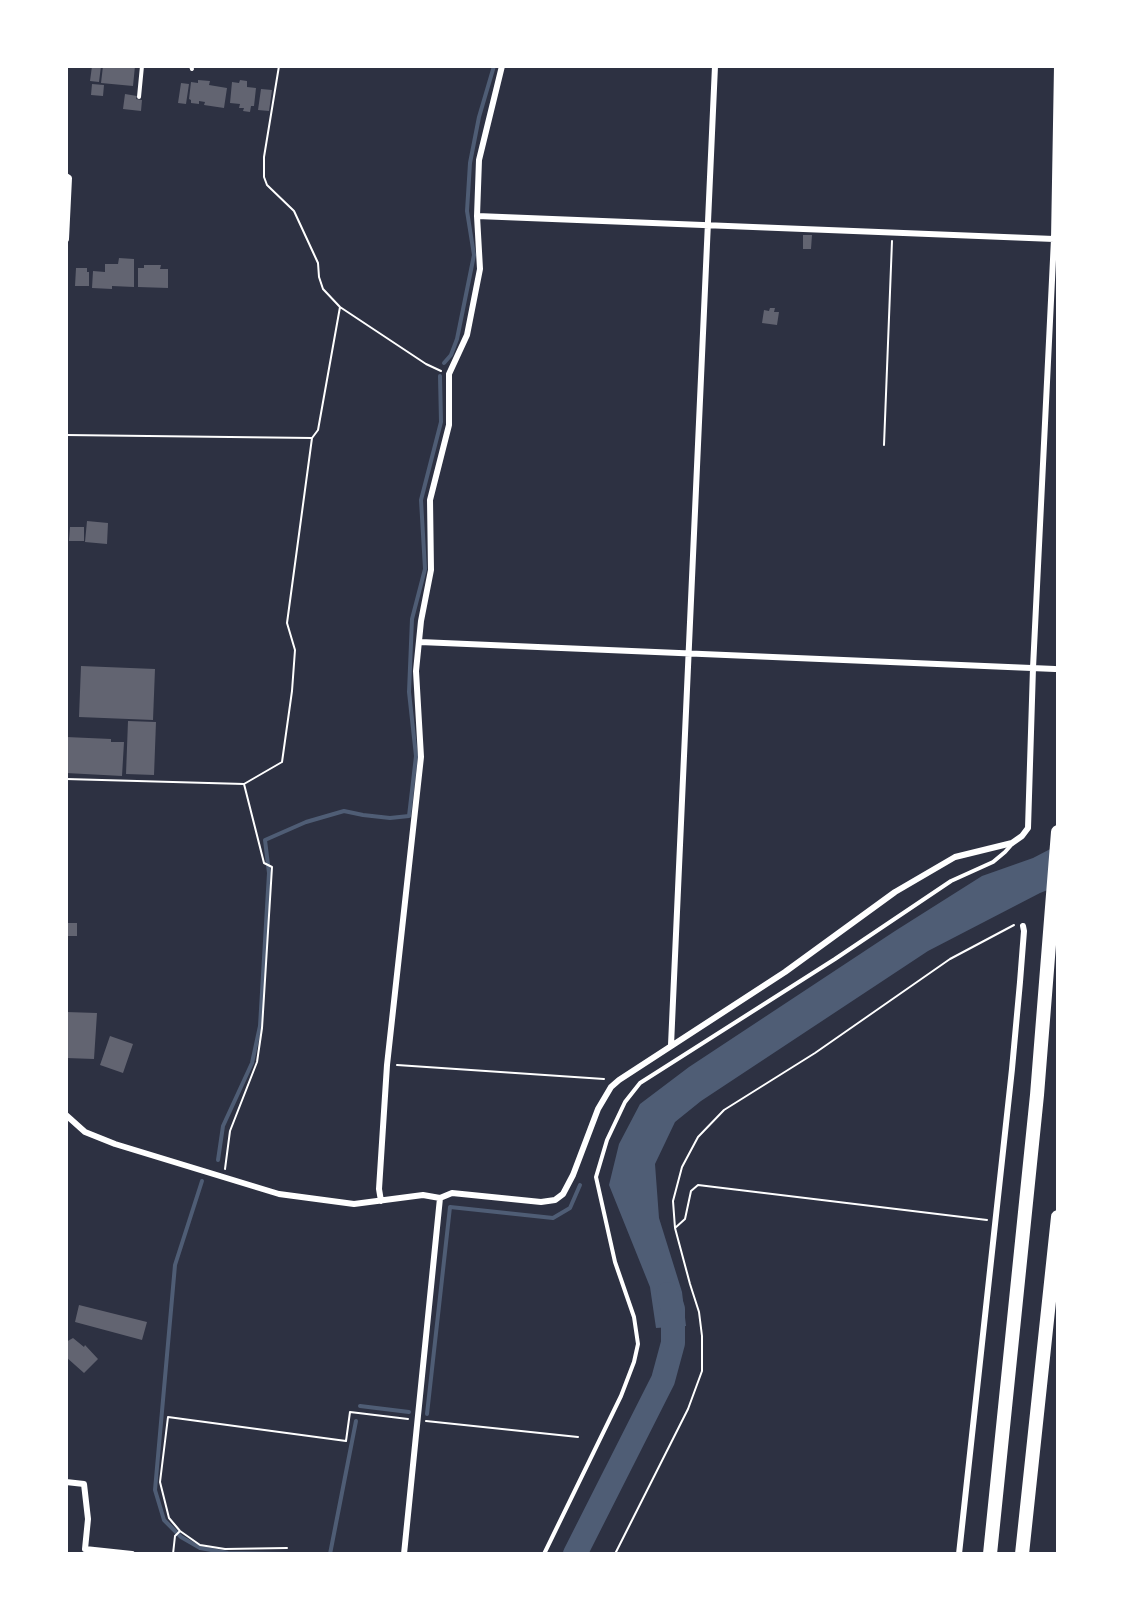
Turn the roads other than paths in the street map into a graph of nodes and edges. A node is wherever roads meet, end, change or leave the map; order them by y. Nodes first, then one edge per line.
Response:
1 (142, 66) edge
2 (502, 66) edge
3 (715, 66) edge
4 (1057, 66) edge
5 (139, 97) dead end
6 (66, 176) edge
7 (477, 216) junction
8 (707, 225) junction
9 (66, 239) edge
10 (1054, 239) junction
11 (420, 642) junction
12 (689, 653) junction
13 (1033, 668) junction
14 (1055, 669) dead end
15 (1058, 832) edge
16 (1012, 843) junction
17 (1023, 926) road end
18 (671, 1045) junction
19 (66, 1115) edge
20 (440, 1198) junction
21 (381, 1201) junction
22 (1058, 1217) edge
23 (66, 1482) edge
24 (132, 1554) edge
25 (404, 1554) edge
26 (544, 1554) edge
27 (959, 1554) edge
28 (990, 1554) edge
29 (1022, 1554) edge

1 - 5 lane
2 - 7 street
3 - 8 street
4 - 10 street
6 - 9 street
7 - 8 street
7 - 11 street
8 - 10 street
8 - 12 street
10 - 13 street
11 - 12 street
11 - 21 street
12 - 13 street
12 - 18 street
13 - 14 street
13 - 16 street
15 - 28 highway
16 - 18 street
16 - 26 lane
17 - 27 street
18 - 20 street
19 - 21 street
20 - 21 street
20 - 25 street
22 - 29 highway
23 - 24 street

